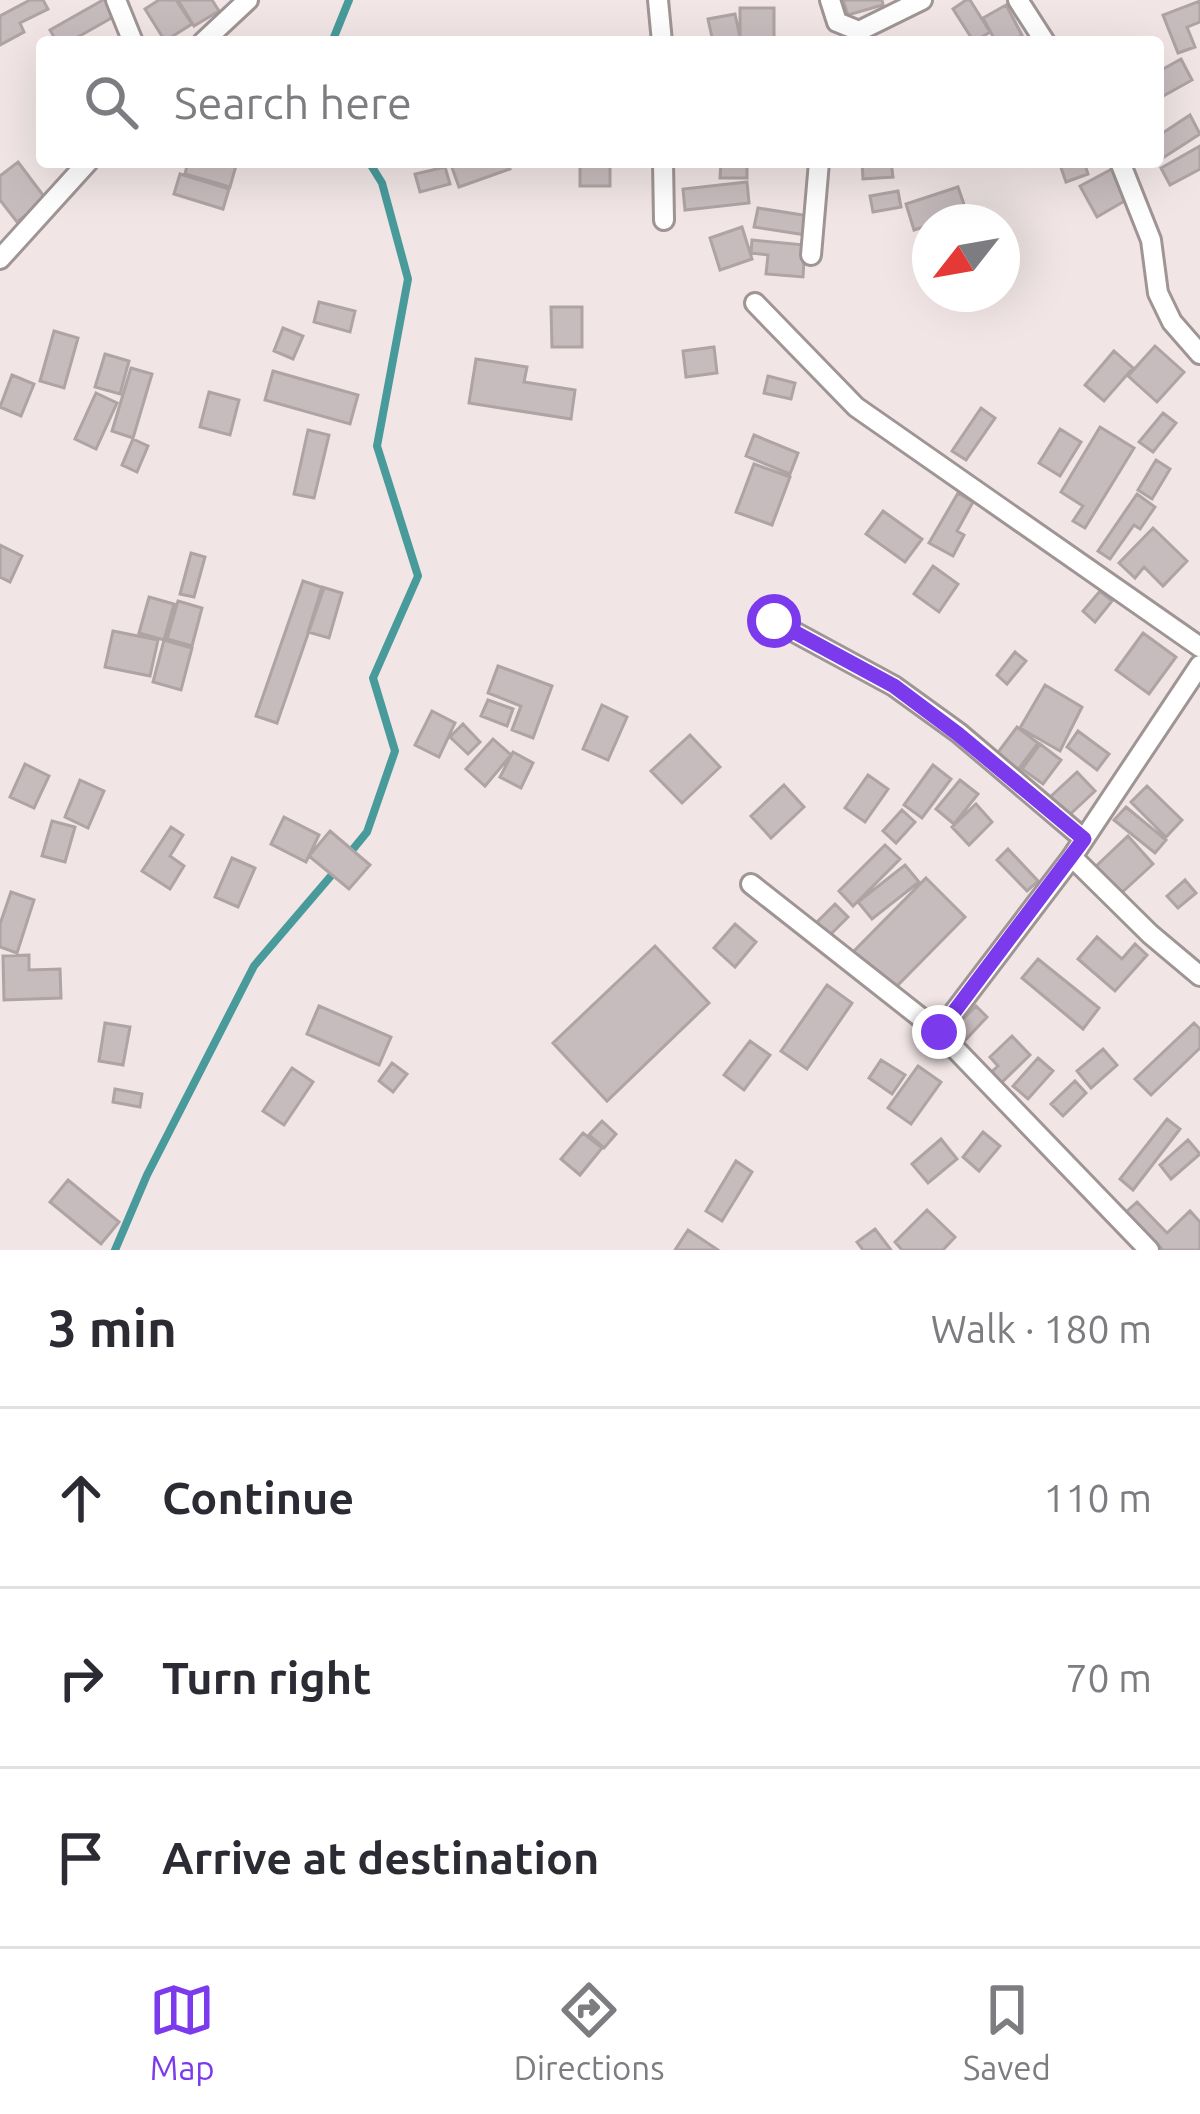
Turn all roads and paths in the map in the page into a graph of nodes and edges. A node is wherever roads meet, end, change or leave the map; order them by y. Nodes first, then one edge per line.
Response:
1 (116, 0) edge
2 (248, 0) edge
3 (658, 0) edge
4 (830, 0) edge
5 (922, 0) edge
6 (1018, 0) edge
7 (836, 32) edge
8 (131, 36) edge
9 (209, 36) edge
10 (661, 36) edge
11 (1041, 36) edge
12 (83, 168) edge
13 (663, 168) edge
14 (819, 168) edge
15 (1122, 168) edge
16 (664, 220) dead end
17 (811, 255) dead end
18 (0, 259) edge
19 (754, 303) dead end
20 (1200, 354) edge
21 (774, 621) dead end
22 (1200, 647) edge
23 (1197, 676) edge
24 (1084, 839) junction
25 (1072, 857) junction
26 (752, 884) dead end
27 (1200, 976) edge
28 (939, 1032) junction
29 (1149, 1250) edge

1 - 8 street
2 - 9 street
3 - 10 street
4 - 7 street
5 - 7 street
6 - 11 street
12 - 18 street
13 - 16 street
14 - 17 street
15 - 20 street
19 - 22 street
21 - 24 street
23 - 24 street
24 - 25 street
25 - 27 street
25 - 28 street
26 - 28 street
28 - 29 street

